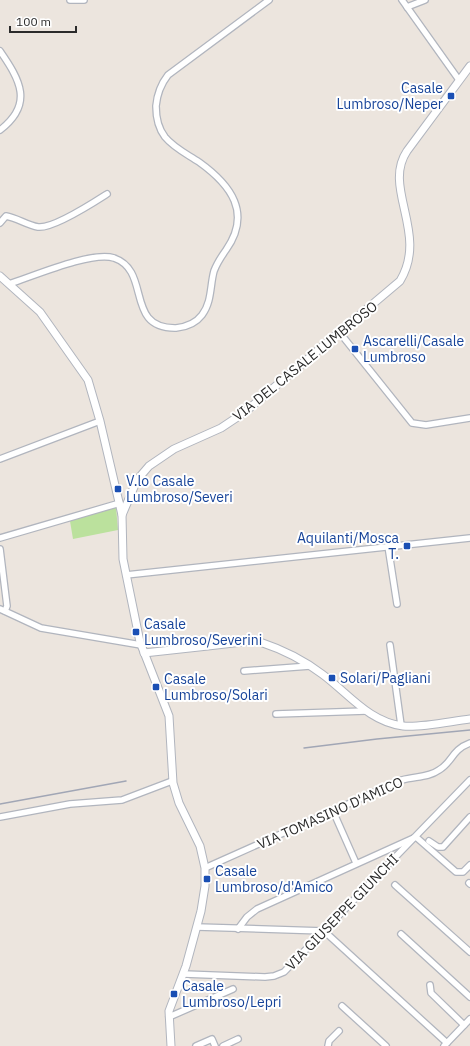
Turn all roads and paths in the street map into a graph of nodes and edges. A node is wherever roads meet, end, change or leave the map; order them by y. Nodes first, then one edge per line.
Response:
1 (70, 0) edge
2 (84, 0) edge
3 (269, 0) edge
4 (402, 0) edge
5 (425, 0) edge
6 (407, 7) junction
7 (0, 51) edge
8 (470, 66) edge
9 (459, 80) junction
10 (0, 130) edge
11 (107, 194) dead end
12 (0, 223) edge
13 (0, 276) edge
14 (9, 284) junction
15 (340, 333) junction
16 (470, 418) edge
17 (100, 421) junction
18 (0, 459) edge
19 (120, 503) junction
20 (122, 515) junction
21 (0, 538) edge
22 (470, 538) edge
23 (388, 546) junction
24 (0, 549) edge
25 (126, 575) junction
26 (2, 586) edge
27 (397, 604) dead end
28 (3, 610) edge
29 (390, 645) dead end
30 (141, 646) junction
31 (144, 653) junction
32 (311, 666) junction
33 (244, 671) dead end
34 (366, 711) junction
35 (276, 714) dead end
36 (470, 719) edge
37 (401, 726) junction
38 (470, 743) edge
39 (172, 781) junction
40 (469, 782) edge
41 (333, 811) junction
42 (0, 817) edge
43 (470, 817) edge
44 (416, 837) junction
45 (429, 841) dead end
46 (356, 863) junction
47 (470, 865) edge
48 (205, 868) junction
49 (395, 885) dead end
50 (197, 927) junction
51 (238, 928) junction
52 (324, 931) junction
53 (401, 934) dead end
54 (470, 952) edge
55 (184, 974) junction
56 (430, 985) dead end
57 (234, 989) dead end
58 (470, 997) edge
59 (342, 1006) dead end
60 (169, 1017) junction
61 (468, 1023) edge
62 (339, 1031) dead end
63 (238, 1039) dead end
64 (445, 1044) edge
65 (171, 1046) edge
66 (196, 1046) edge
67 (216, 1046) edge
68 (223, 1046) edge
69 (328, 1046) edge
70 (386, 1046) edge

1 - 2 street
3 - 14 street
4 - 6 street
5 - 6 street
6 - 9 street
7 - 10 street
8 - 9 street, VIA DEL CASALE LUMBROSO
9 - 15 street, VIA DEL CASALE LUMBROSO
11 - 12 street
13 - 14 street
14 - 17 street
15 - 16 street
15 - 20 street, VIA DEL CASALE LUMBROSO
17 - 18 street
17 - 19 street
19 - 20 street
19 - 21 street
20 - 25 street, VIA DEL CASALE LUMBROSO
22 - 23 street
23 - 25 street
23 - 27 street
24 - 26 street
25 - 30 street, VIA DEL CASALE LUMBROSO
26 - 28 street
28 - 30 street
29 - 37 street
30 - 31 street, VIA DEL CASALE LUMBROSO
31 - 32 street
31 - 39 street, VIA DEL CASALE LUMBROSO
32 - 33 street
32 - 34 street
34 - 35 street
34 - 37 street
36 - 37 street
38 - 41 street, VIA TOMASINO D'AMICO
39 - 42 street
39 - 48 street, VIA DEL CASALE LUMBROSO
40 - 44 street, VIA GIUSEPPE GIUNCHI
41 - 46 street
41 - 48 street, VIA TOMASINO D'AMICO
43 - 45 street
44 - 46 street
44 - 47 street
44 - 52 street, VIA GIUSEPPE GIUNCHI
46 - 51 street
48 - 50 street, VIA DEL CASALE LUMBROSO
49 - 54 street
50 - 51 street
50 - 55 street, VIA DEL CASALE LUMBROSO
51 - 52 street
52 - 55 street, VIA GIUSEPPE GIUNCHI
52 - 64 street
53 - 58 street
55 - 60 street, VIA DEL CASALE LUMBROSO
56 - 61 street
57 - 60 street
59 - 70 street
60 - 65 street, VIA DEL CASALE LUMBROSO
61 - 64 street
62 - 69 street
63 - 68 street
66 - 67 street

